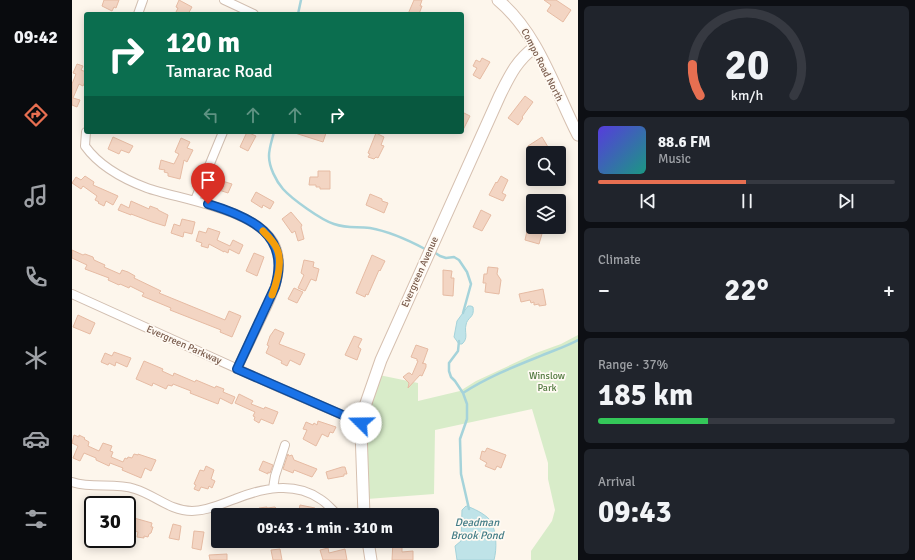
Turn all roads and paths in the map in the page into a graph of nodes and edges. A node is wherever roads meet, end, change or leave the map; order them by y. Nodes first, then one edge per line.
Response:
1 (143, 0) edge
2 (224, 0) edge
3 (498, 0) edge
4 (139, 12) edge
5 (250, 12) edge
6 (535, 47) junction
7 (86, 134) edge
8 (222, 134) edge
9 (578, 135) edge
10 (195, 200) junction
11 (72, 294) edge
12 (237, 369) junction
13 (361, 423) junction
14 (285, 445) dead end
15 (72, 482) edge
16 (273, 488) junction
17 (331, 508) edge
18 (364, 508) edge
19 (369, 548) edge
20 (371, 560) edge

1 - 4 street
2 - 5 street
3 - 6 main road, Compo Road North
6 - 9 main road, Compo Road North
6 - 13 main road, Evergreen Avenue
7 - 10 street
8 - 10 street
10 - 12 street
11 - 12 street, Evergreen Parkway
12 - 13 street, Evergreen Parkway
13 - 18 main road, Evergreen Avenue
14 - 16 street
15 - 16 street
16 - 17 street
19 - 20 main road

